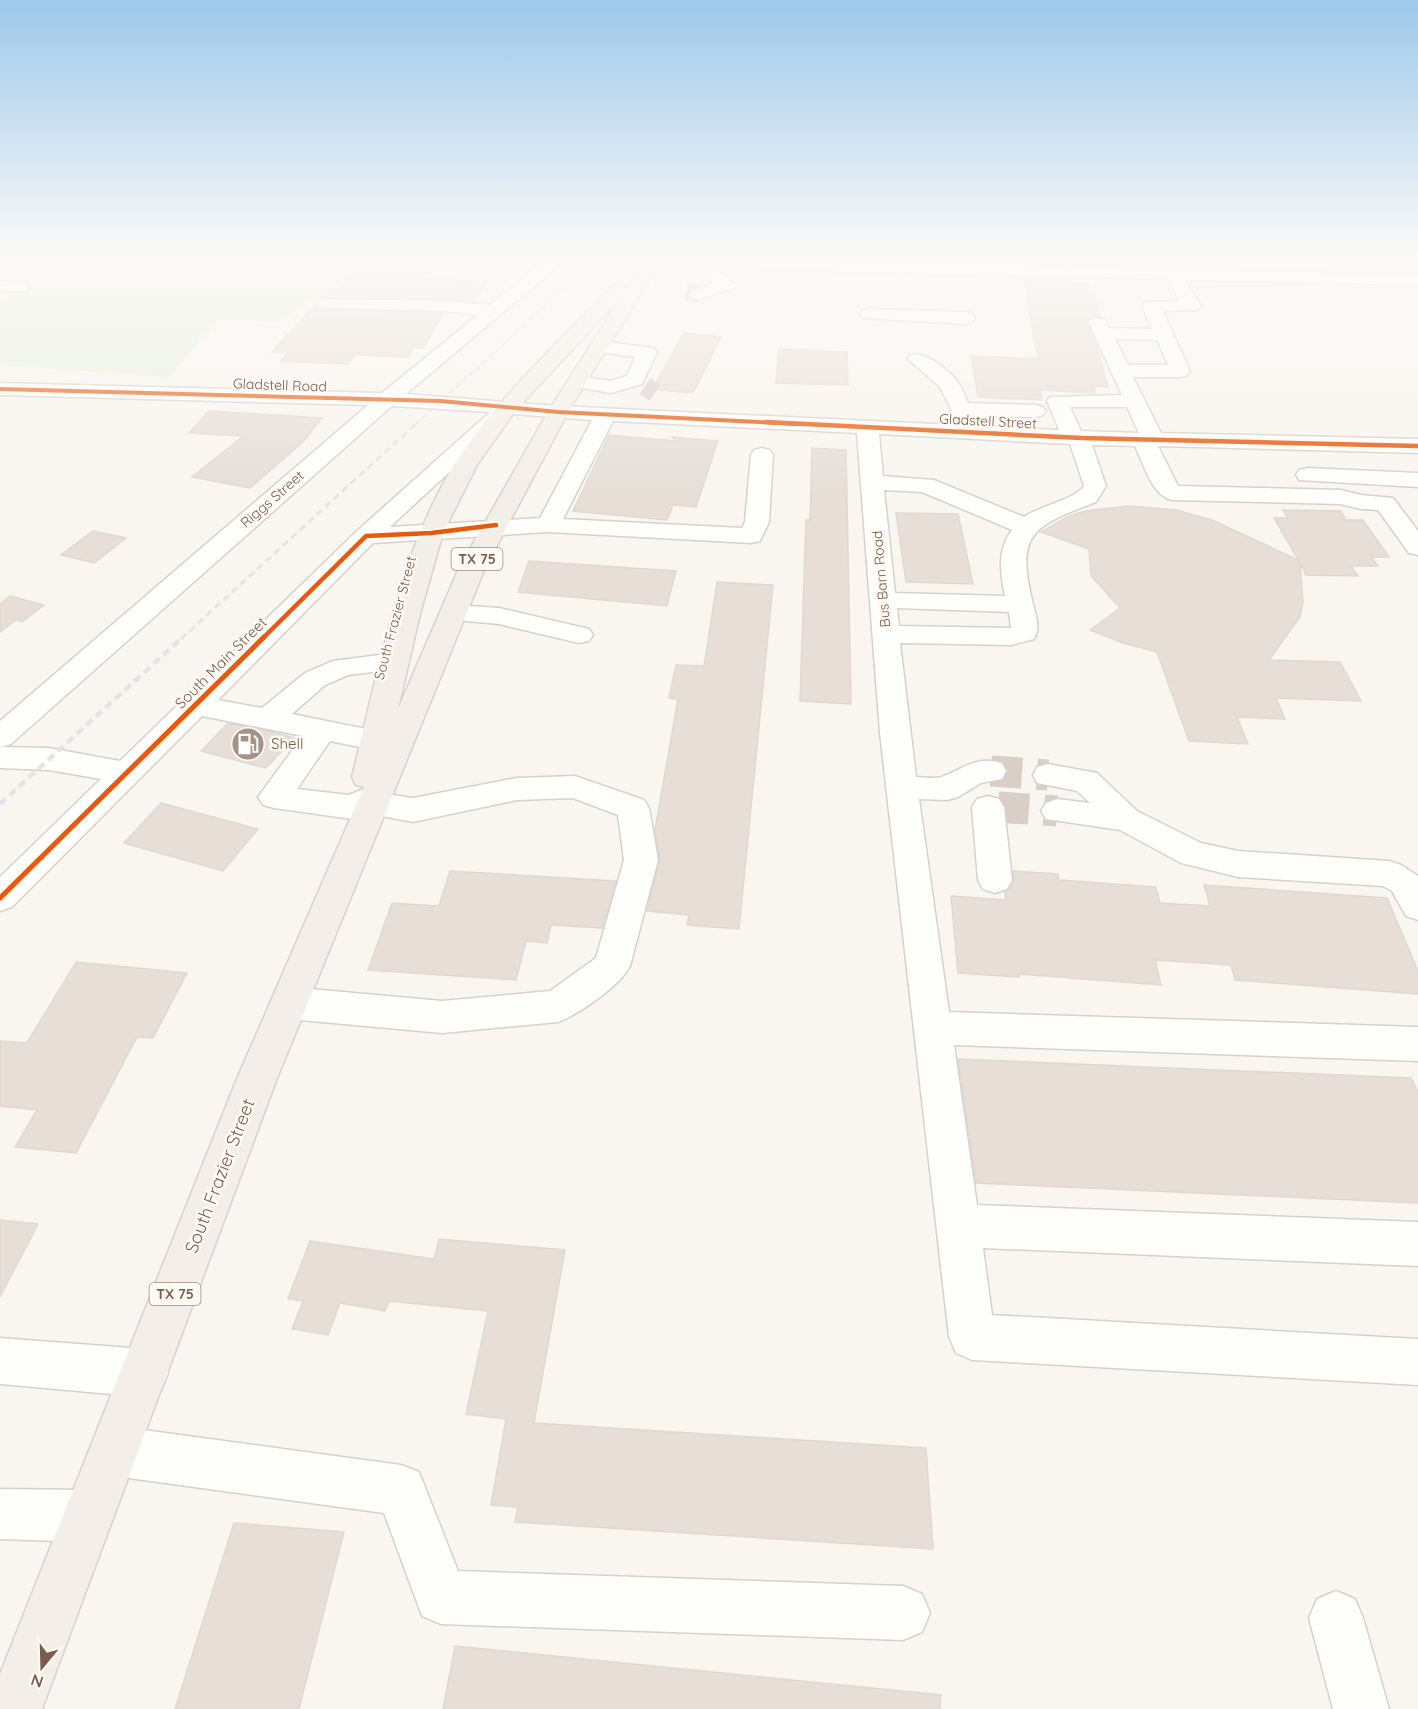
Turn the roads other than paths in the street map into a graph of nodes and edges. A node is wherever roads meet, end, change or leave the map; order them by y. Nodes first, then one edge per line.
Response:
1 (465, 335) edge
2 (574, 335) edge
3 (616, 335) edge
4 (1103, 335) edge
5 (1164, 335) edge
6 (599, 347) junction
7 (918, 359) dead end
8 (1120, 371) junction
9 (577, 382) junction
10 (0, 389) edge
11 (639, 393) junction
12 (386, 400) junction
13 (1134, 401) junction
14 (508, 407) junction
15 (961, 409) junction
16 (1036, 411) dead end
17 (558, 412) junction
18 (606, 414) junction
19 (867, 426) junction
20 (966, 432) junction
21 (1076, 438) junction
22 (1148, 440) junction
23 (1312, 443) junction
24 (1418, 446) edge
25 (762, 455) dead end
26 (1418, 480) edge
27 (872, 482) junction
28 (1336, 486) junction
29 (1385, 503) junction
30 (1418, 504) edge
31 (496, 525) junction
32 (548, 525) junction
33 (1026, 527) junction
34 (431, 533) junction
35 (366, 536) junction
36 (1418, 548) edge
37 (883, 600) junction
38 (1019, 604) junction
39 (453, 613) junction
40 (886, 634) junction
41 (579, 635) dead end
42 (395, 662) junction
43 (196, 705) junction
44 (268, 719) junction
45 (323, 730) junction
46 (0, 737) edge
47 (375, 740) junction
48 (0, 757) edge
49 (991, 771) tunnel mouth
50 (127, 773) junction
51 (1048, 775) tunnel mouth
52 (902, 787) junction
53 (947, 789) junction
54 (364, 804) junction
55 (1057, 811) tunnel mouth
56 (1126, 819) junction
57 (995, 880) dead end
58 (0, 898) edge
59 (1418, 906) edge
60 (289, 1003) junction
61 (932, 1028) junction
62 (1418, 1044) edge
63 (958, 1226) junction
64 (1418, 1244) edge
65 (0, 1361) edge
66 (1418, 1362) edge
67 (144, 1373) junction
68 (114, 1450) junction
69 (88, 1516) junction
70 (1, 1517) edge
71 (903, 1613) dead end
72 (1336, 1618) dead end
73 (14, 1709) edge
74 (1361, 1709) edge

1 - 12 street, Riggs Street
2 - 14 main road, South Frazier Street / TX 75
3 - 6 main road, South Frazier Street / TX 75
4 - 8 street
5 - 8 street
6 - 9 main road, South Frazier Street / TX 75
6 - 11 street
7 - 15 street
8 - 13 street
9 - 11 street
9 - 17 main road, South Frazier Street / TX 75
10 - 12 street, Gladstell Road
11 - 18 street, Gladstell Street
11 - 19 street, Gladstell Street
12 - 14 street, Gladstell Road
12 - 46 street, Riggs Street
13 - 21 street
13 - 22 street
14 - 17 street, Gladstell Road
14 - 34 main road, South Frazier Street / TX 75
14 - 35 street, South Main Street
15 - 16 street
15 - 20 street
17 - 18 street, Gladstell Street
17 - 31 main road, South Frazier Street / TX 75
18 - 32 street
19 - 20 street, Gladstell Street
19 - 27 street, Bus Barn Road
20 - 21 street, Gladstell Street
21 - 22 street, Gladstell Street
21 - 33 street
22 - 23 street, Gladstell Street
22 - 28 street
23 - 24 street, Gladstell Street
23 - 28 street
25 - 32 street
26 - 28 street
27 - 33 street
27 - 37 street, Bus Barn Road
28 - 29 street
29 - 30 street
29 - 36 street
31 - 32 street
31 - 34 street
31 - 39 main road, South Frazier Street / TX 75
33 - 38 street
34 - 35 street
34 - 42 main road, South Frazier Street / TX 75
35 - 43 street, South Main Street
37 - 38 street
37 - 40 street, Bus Barn Road
38 - 40 street
39 - 41 street
39 - 54 main road, South Frazier Street / TX 75
40 - 52 street, Bus Barn Road
42 - 44 street
42 - 47 main road, South Frazier Street / TX 75
43 - 44 street
43 - 50 street, South Main Street
44 - 45 street
45 - 47 street
45 - 54 street
47 - 54 main road, South Frazier Street / TX 75
48 - 50 street
49 - 53 street
50 - 58 street, South Main Street
51 - 56 street
52 - 53 street
52 - 61 street, Bus Barn Road
53 - 57 street
54 - 60 main road, South Frazier Street / TX 75
54 - 60 street
55 - 56 street
56 - 59 street
60 - 67 main road, South Frazier Street / TX 75
61 - 62 street
61 - 63 street, Bus Barn Road
63 - 64 street
63 - 66 street, Bus Barn Road
65 - 67 street
67 - 68 main road, South Frazier Street / TX 75
68 - 69 main road, South Frazier Street / TX 75
68 - 71 street
69 - 70 street
69 - 73 main road, South Frazier Street / TX 75
72 - 74 street

